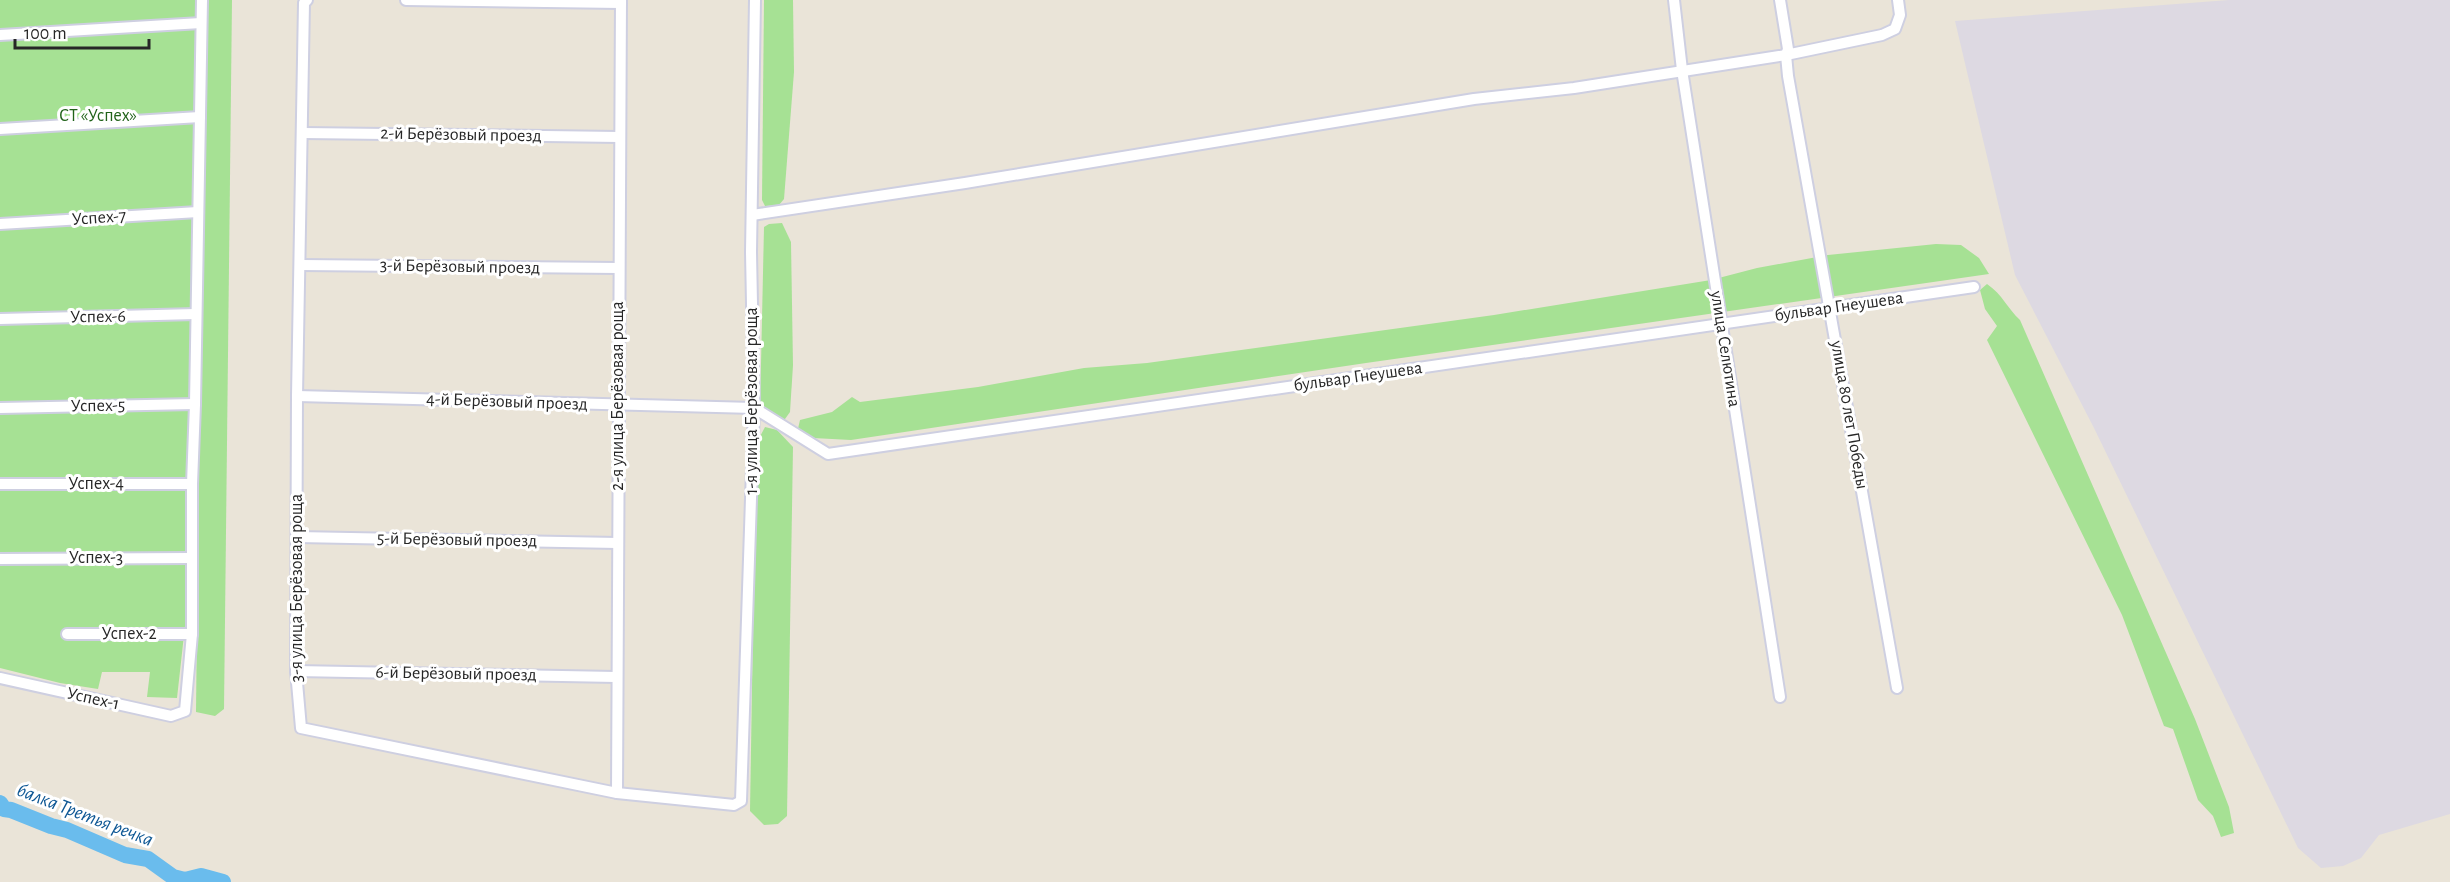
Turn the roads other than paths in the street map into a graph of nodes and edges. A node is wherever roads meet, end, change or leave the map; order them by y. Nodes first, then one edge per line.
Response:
1 (202, 0) edge
2 (307, 0) edge
3 (406, 0) edge
4 (754, 0) edge
5 (1674, 0) edge
6 (1780, 0) edge
7 (1898, 0) edge
8 (621, 2) edge
9 (201, 23) junction
10 (0, 35) edge
11 (1786, 55) junction
12 (1682, 70) junction
13 (200, 117) junction
14 (0, 129) edge
15 (303, 133) junction
16 (619, 137) junction
17 (198, 212) junction
18 (752, 215) junction
19 (0, 224) edge
20 (301, 265) junction
21 (619, 268) junction
22 (1974, 287) dead end
23 (1829, 308) junction
24 (196, 314) junction
25 (0, 319) edge
26 (1722, 324) junction
27 (297, 396) junction
28 (195, 404) junction
29 (617, 405) junction
30 (0, 408) edge
31 (754, 408) junction
32 (0, 484) edge
33 (192, 484) junction
34 (297, 537) junction
35 (618, 543) junction
36 (191, 558) junction
37 (0, 559) edge
38 (67, 634) dead end
39 (192, 634) junction
40 (296, 671) junction
41 (616, 677) junction
42 (0, 678) edge
43 (1897, 688) dead end
44 (1780, 697) dead end
45 (617, 793) junction
46 (741, 801) joint

1 - 9 street
2 - 15 street, 3-я улица Берёзовая роща
3 - 8 street
4 - 18 street, 1-я улица Берёзовая роща
5 - 12 street, улица Селютина
6 - 11 street, улица 80 лет Победы
7 - 11 street
8 - 16 street, 2-я улица Берёзовая роща
9 - 10 street
9 - 13 street
11 - 12 street
11 - 23 street, улица 80 лет Победы
12 - 18 street
12 - 26 street, улица Селютина
13 - 14 street
13 - 17 street
15 - 16 street, 2-й Берёзовый проезд
15 - 20 street, 3-я улица Берёзовая роща
16 - 21 street, 2-я улица Берёзовая роща
17 - 19 street, Успех-7
17 - 24 street
18 - 31 street, 1-я улица Берёзовая роща
20 - 21 street, 3-й Берёзовый проезд
20 - 27 street, 3-я улица Берёзовая роща
21 - 29 street, 2-я улица Берёзовая роща
22 - 23 street, бульвар Гнеушева
23 - 26 street, бульвар Гнеушева
23 - 43 street, улица 80 лет Победы
24 - 25 street, Успех-6
24 - 28 street
26 - 31 street, бульвар Гнеушева
26 - 44 street, улица Селютина
27 - 29 street, 4-й Берёзовый проезд
27 - 34 street, 3-я улица Берёзовая роща
28 - 30 street, Успех-5
28 - 33 street
29 - 31 street, 4-й Берёзовый проезд
29 - 35 street, 2-я улица Берёзовая роща
31 - 46 street, 1-я улица Берёзовая роща
32 - 33 street, Успех-4
33 - 36 street
34 - 35 street, 5-й Берёзовый проезд
34 - 40 street, 3-я улица Берёзовая роща
35 - 41 street, 2-я улица Берёзовая роща
36 - 37 street, Успех-3
36 - 39 street
38 - 39 street, Успех-2
39 - 42 street, Успех-1
40 - 41 street, 6-й Берёзовый проезд
40 - 45 street, 3-я улица Берёзовая роща
41 - 45 street, 2-я улица Берёзовая роща
45 - 46 street, 3-я улица Берёзовая роща

